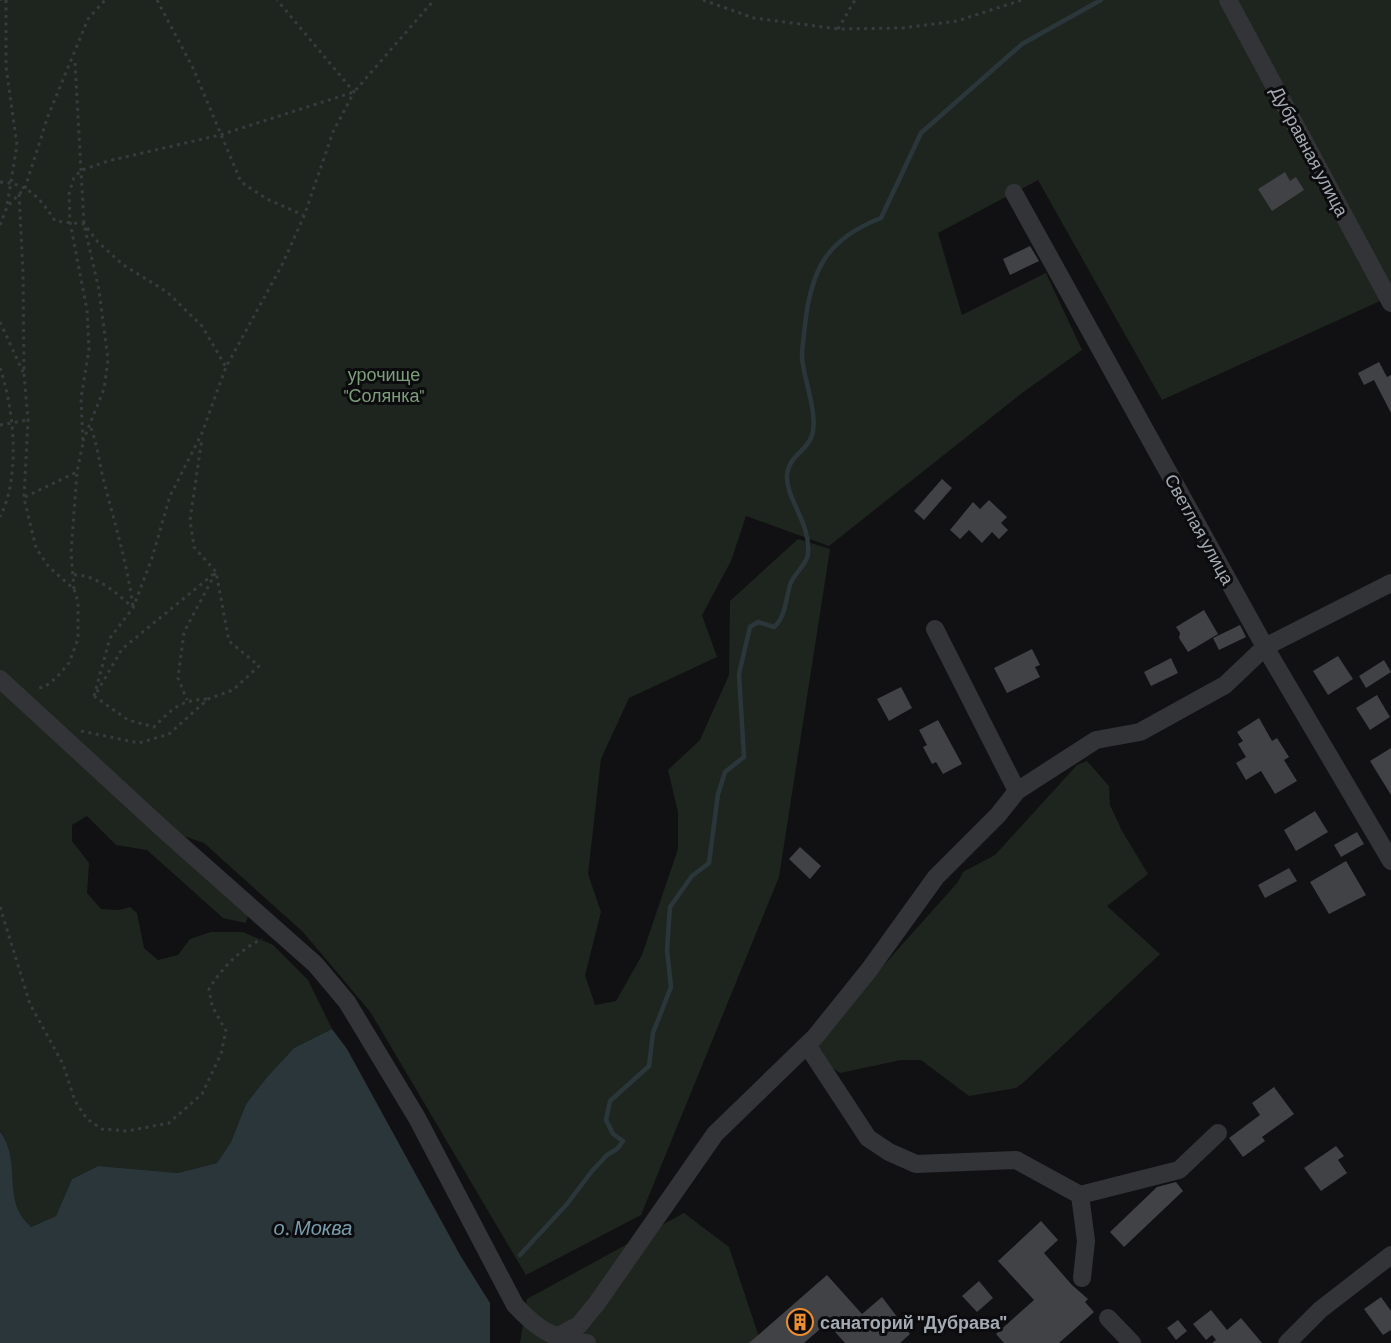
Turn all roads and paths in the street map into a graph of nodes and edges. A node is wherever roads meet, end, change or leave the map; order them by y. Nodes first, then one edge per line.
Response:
1 (6, 0) edge
2 (105, 0) edge
3 (158, 0) edge
4 (276, 0) edge
5 (434, 0) edge
6 (703, 0) edge
7 (855, 0) edge
8 (1022, 0) edge
9 (1228, 0) edge
10 (838, 29) junction
11 (75, 63) dead end
12 (354, 92) junction
13 (220, 135) junction
14 (82, 170) junction
15 (0, 182) edge
16 (12, 182) junction
17 (25, 188) junction
18 (19, 194) junction
19 (1014, 194) dead end
20 (7, 207) junction
21 (304, 216) junction
22 (70, 222) junction
23 (0, 225) edge
24 (84, 225) junction
25 (1391, 303) edge
26 (0, 322) edge
27 (226, 367) junction
28 (0, 368) edge
29 (24, 374) junction
30 (28, 420) junction
31 (13, 422) junction
32 (0, 425) edge
33 (91, 428) junction
34 (202, 433) junction
35 (82, 443) junction
36 (77, 472) junction
37 (24, 498) junction
38 (0, 517) edge
39 (216, 572) junction
40 (73, 575) junction
41 (1391, 583) edge
42 (74, 589) junction
43 (133, 608) junction
44 (934, 629) dead end
45 (1265, 647) junction
46 (4, 683) edge
47 (94, 696) junction
48 (208, 699) junction
49 (187, 700) junction
50 (80, 731) dead end
51 (1017, 791) junction
52 (1391, 861) edge
53 (0, 907) edge
54 (278, 932) junction
55 (811, 1041) junction
56 (1218, 1133) dead end
57 (1080, 1195) junction
58 (1391, 1255) edge
59 (1082, 1278) dead end
60 (1108, 1318) dead end
61 (557, 1337) junction
62 (587, 1343) edge
63 (1132, 1343) edge
64 (1287, 1343) edge

1 - 16 path
2 - 17 path
3 - 13 path
4 - 12 path
5 - 12 path
6 - 10 path
7 - 10 path
8 - 10 path
9 - 25 street, Дубравная улица
11 - 14 path
12 - 13 path
12 - 21 path
13 - 14 path
13 - 21 path
14 - 22 path
14 - 24 path
15 - 16 path
16 - 17 path
16 - 20 path
17 - 18 path
17 - 22 path
18 - 20 path
18 - 29 path
19 - 45 street, Светлая улица
20 - 23 path
21 - 27 path
22 - 24 path
22 - 35 path
24 - 27 path
24 - 33 path
26 - 29 path
27 - 34 path
28 - 31 path
29 - 30 path
30 - 31 path
30 - 37 path
31 - 32 path
31 - 38 path
33 - 35 path
33 - 43 path
34 - 39 path
34 - 43 path
35 - 36 path
36 - 37 path
36 - 40 path
37 - 42 path
39 - 47 path
39 - 48 path
39 - 49 path
40 - 42 path
40 - 43 path
41 - 45 street
42 - 46 path
43 - 47 path
44 - 51 street
45 - 51 street
45 - 52 street, Светлая улица
46 - 54 street
47 - 49 path
48 - 49 path
48 - 50 path
51 - 55 street
53 - 54 path
54 - 61 street
55 - 57 street
55 - 61 street
56 - 57 street
57 - 59 street
58 - 64 street
60 - 63 street
61 - 62 street

